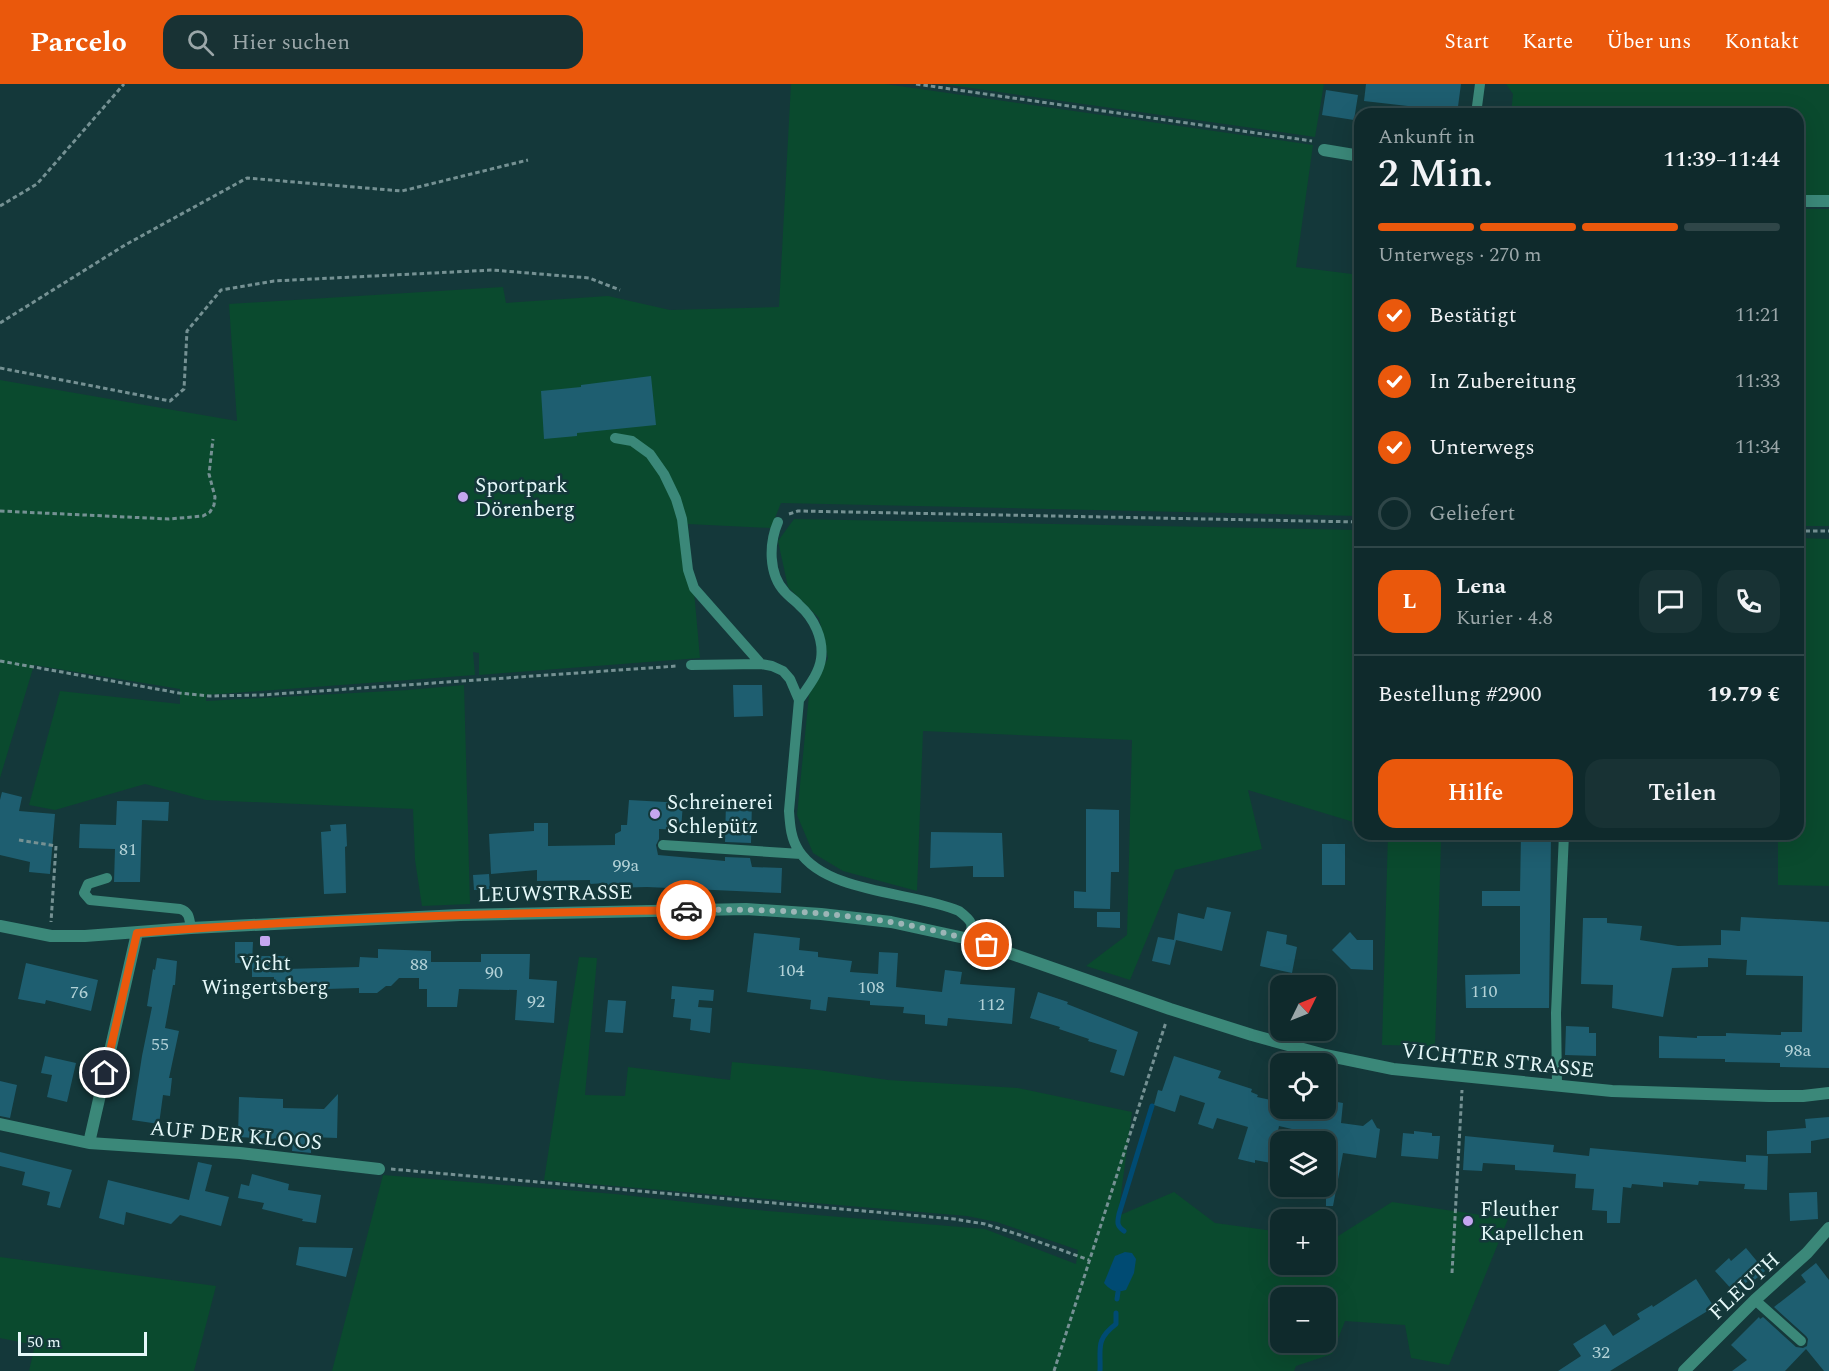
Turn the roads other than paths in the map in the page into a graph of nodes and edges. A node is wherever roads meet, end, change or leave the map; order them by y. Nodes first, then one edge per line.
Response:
1 (1480, 84) edge
2 (1477, 108) edge
3 (1324, 150) road end
4 (1354, 155) edge
5 (1804, 201) edge
6 (1829, 201) edge
7 (615, 438) dead end
8 (778, 522) road end
9 (761, 664) junction
10 (691, 665) road end
11 (799, 700) junction
12 (1564, 840) edge
13 (663, 845) dead end
14 (801, 854) junction
15 (106, 878) dead end
16 (0, 926) edge
17 (191, 928) junction
18 (137, 933) junction
19 (969, 939) junction
20 (1170, 1009) joint
21 (1557, 1086) junction
22 (1829, 1093) edge
23 (0, 1124) edge
24 (89, 1143) junction
25 (379, 1169) road end
26 (1829, 1228) edge
27 (1755, 1300) junction
28 (1801, 1341) dead end
29 (1684, 1371) edge

1 - 2 lane
3 - 4 street
5 - 6 street
7 - 9 lane
8 - 11 lane
9 - 10 lane
9 - 11 lane
11 - 14 lane
12 - 21 lane
13 - 14 lane
14 - 19 lane
15 - 17 lane
16 - 18 street, LEUWSTRASSE
17 - 18 street, LEUWSTRASSE
17 - 19 street, LEUWSTRASSE
18 - 24 street
19 - 20 street, LEUWSTRASSE
20 - 21 street, VICHTER STRASSE
21 - 22 street, VICHTER STRASSE
23 - 24 street, AUF DER KLOOS
24 - 25 street, AUF DER KLOOS
26 - 27 street, FLEUTH
27 - 28 lane
27 - 29 street, FLEUTH

